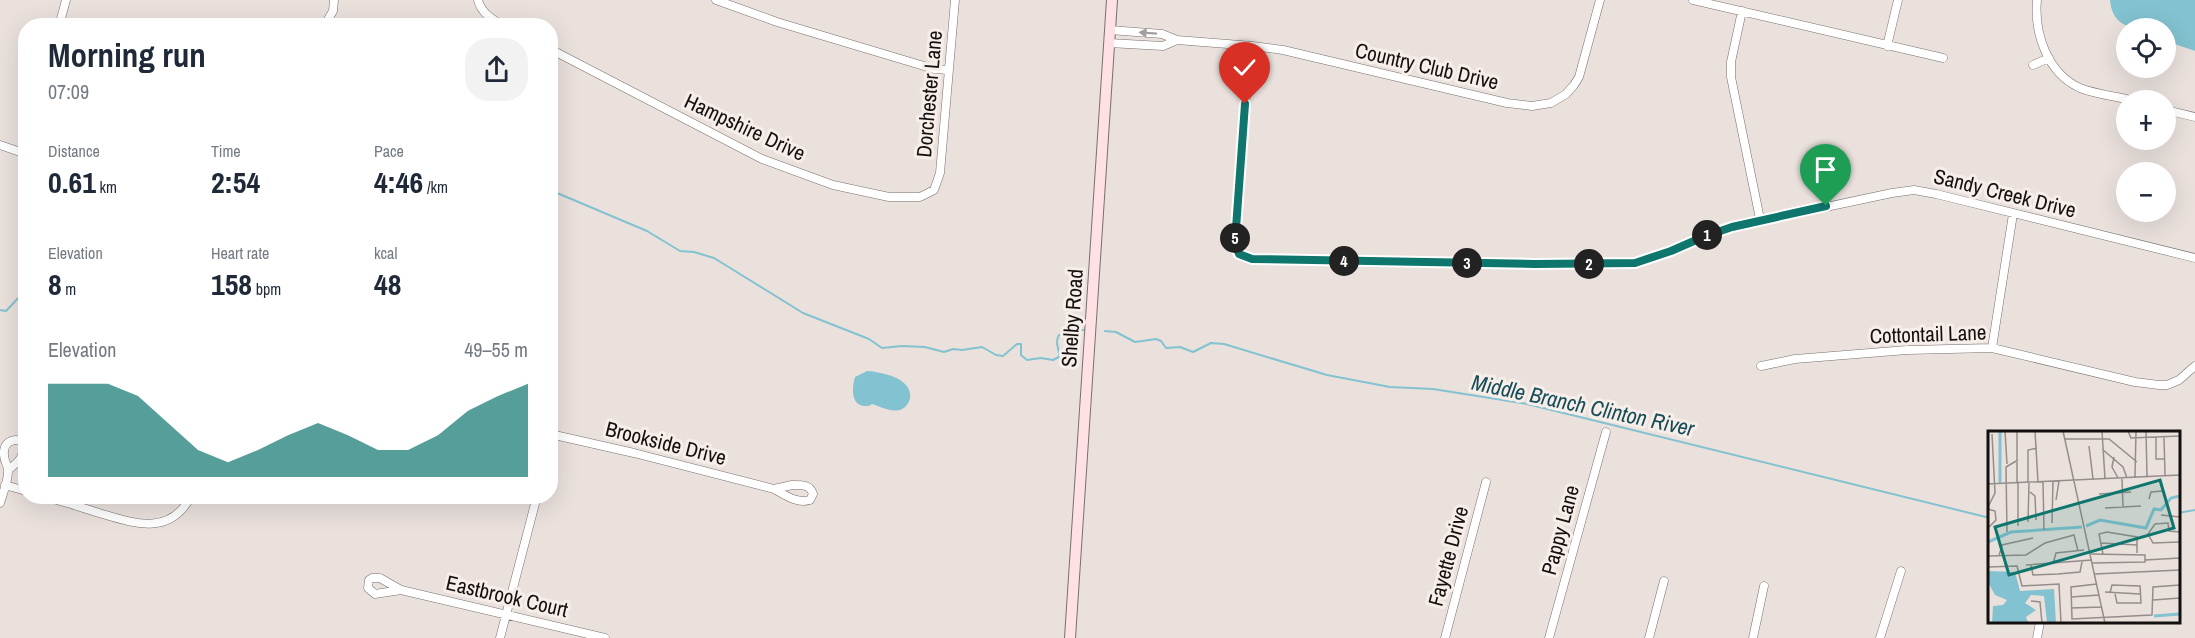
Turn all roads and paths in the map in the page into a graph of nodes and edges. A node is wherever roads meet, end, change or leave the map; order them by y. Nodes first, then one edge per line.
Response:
1 (66, 0) edge
2 (334, 0) edge
3 (716, 0) edge
4 (955, 0) edge
5 (1112, 0) edge
6 (1600, 0) edge
7 (1693, 0) edge
8 (1898, 0) edge
9 (2037, 0) edge
10 (479, 3) edge
11 (1742, 11) junction
12 (61, 18) edge
13 (330, 18) edge
14 (491, 18) edge
15 (1110, 30) junction
16 (1177, 40) junction
17 (1109, 43) junction
18 (1253, 45) junction
19 (1887, 46) junction
20 (558, 53) edge
21 (1943, 58) dead end
22 (2049, 58) junction
23 (2033, 65) dead end
24 (949, 70) junction
25 (2116, 97) edge
26 (2176, 112) edge
27 (2195, 117) edge
28 (0, 145) edge
29 (18, 151) edge
30 (934, 190) joint
31 (2013, 214) junction
32 (1760, 219) junction
33 (2195, 258) edge
34 (1992, 348) junction
35 (1761, 366) dead end
36 (2195, 366) edge
37 (1606, 432) dead end
38 (558, 438) edge
39 (8, 470) dead end
40 (1486, 482) dead end
41 (5, 485) junction
42 (18, 489) edge
43 (774, 489) dead end
44 (0, 503) edge
45 (71, 504) edge
46 (185, 504) edge
47 (535, 504) edge
48 (1901, 571) dead end
49 (1664, 581) dead end
50 (1764, 586) dead end
51 (401, 590) dead end
52 (506, 615) junction
53 (2040, 623) edge
54 (500, 638) edge
55 (605, 638) edge
56 (1070, 638) edge
57 (1445, 638) edge
58 (1549, 638) edge
59 (1649, 638) edge
60 (1753, 638) edge
61 (1880, 638) edge
62 (2037, 638) edge

1 - 12 street
2 - 13 street
3 - 24 street
4 - 24 street, Dorchester Lane
5 - 15 street, Shelby Road
6 - 18 street, Country Club Drive
7 - 11 street
8 - 19 street
9 - 22 street
10 - 14 street
11 - 19 street
11 - 32 street
16 -> 15 street, Country Club Drive
15 - 17 street, Shelby Road
16 - 17 street, Country Club Drive
16 - 18 street, Country Club Drive
17 - 56 street, Shelby Road
18 - 32 street, Sandy Creek Drive
19 - 21 street
20 - 30 street, Hampshire Drive
22 - 23 street
22 - 25 street
24 - 30 street, Dorchester Lane
26 - 27 street
28 - 29 street
31 - 32 street, Sandy Creek Drive
31 - 33 street, Sandy Creek Drive
31 - 34 street
34 - 35 street, Cottontail Lane
34 - 36 street, Cottontail Lane
37 - 58 street, Pappy Lane
38 - 43 street, Brookside Drive
39 - 41 street
40 - 57 street, Fayette Drive
41 - 42 street
41 - 44 street
45 - 46 street
47 - 52 street
48 - 61 street
49 - 59 street
50 - 60 street
51 - 52 street, Eastbrook Court
52 - 54 street
52 - 55 street, Eastbrook Court
53 - 62 street

